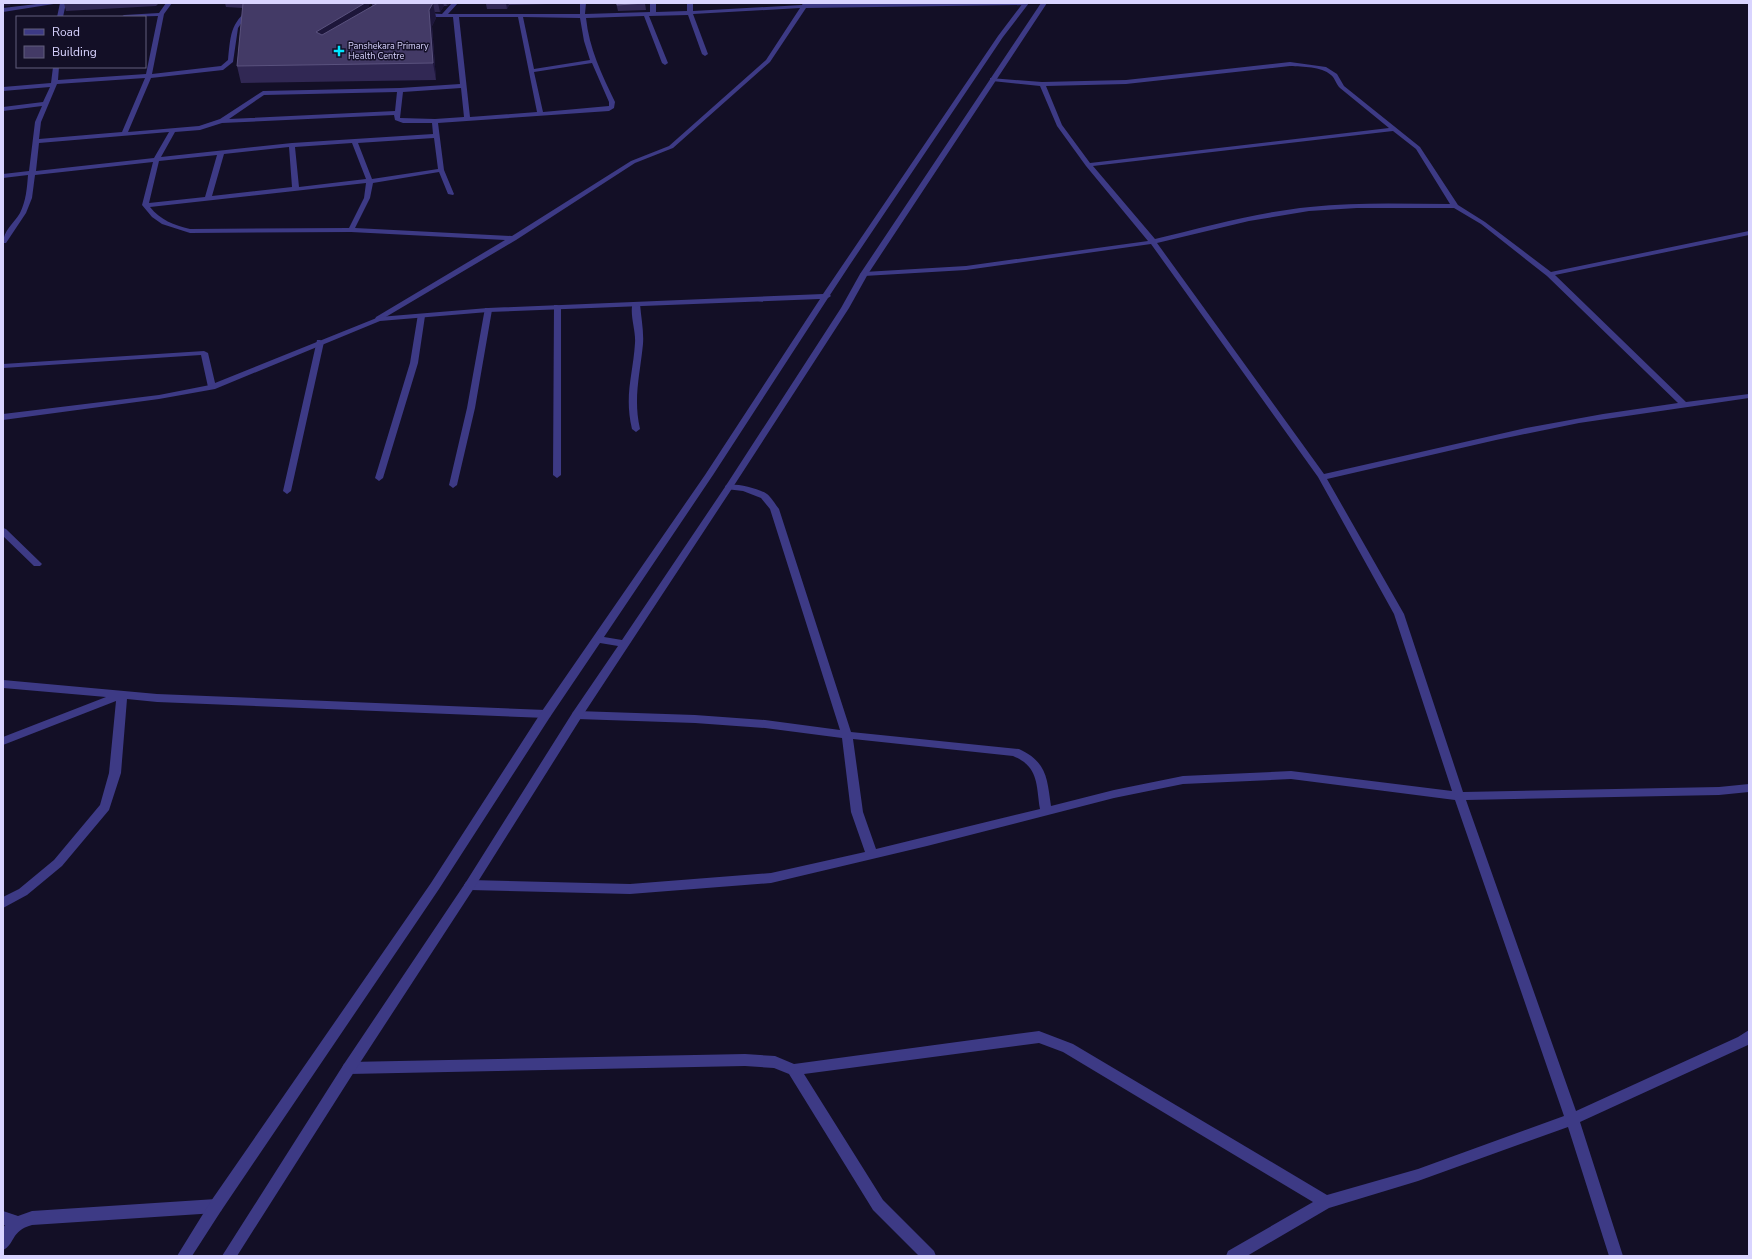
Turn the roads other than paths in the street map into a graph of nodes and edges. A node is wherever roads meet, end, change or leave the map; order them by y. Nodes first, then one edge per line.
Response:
1 (58, 3) edge
2 (63, 3) edge
3 (169, 3) edge
4 (258, 3) edge
5 (455, 3) edge
6 (583, 3) edge
7 (653, 3) edge
8 (690, 3) edge
9 (1026, 3) edge
10 (1044, 3) edge
11 (806, 4) edge
12 (3, 10) edge
13 (690, 13) junction
14 (161, 14) junction
15 (649, 14) junction
16 (412, 15) edge
17 (444, 15) junction
18 (60, 16) edge
19 (136, 16) edge
20 (456, 16) junction
21 (520, 16) junction
22 (582, 16) junction
23 (705, 54) dead end
24 (593, 61) junction
25 (664, 63) dead end
26 (56, 68) edge
27 (532, 71) junction
28 (149, 76) junction
29 (992, 79) junction
30 (54, 83) junction
31 (1042, 84) junction
32 (463, 86) junction
33 (3, 89) edge
34 (400, 90) junction
35 (45, 104) junction
36 (3, 109) edge
37 (397, 113) junction
38 (540, 114) junction
39 (468, 118) junction
40 (222, 121) junction
41 (435, 121) junction
42 (1395, 129) junction
43 (173, 130) junction
44 (124, 134) junction
45 (438, 136) junction
46 (354, 140) junction
47 (35, 141) junction
48 (292, 145) junction
49 (221, 152) junction
50 (157, 158) junction
51 (1088, 165) junction
52 (441, 170) junction
53 (31, 174) junction
54 (3, 176) edge
55 (370, 181) junction
56 (296, 188) junction
57 (451, 194) dead end
58 (208, 198) junction
59 (145, 205) junction
60 (1455, 206) junction
61 (351, 230) junction
62 (1749, 233) edge
63 (513, 238) junction
64 (3, 241) edge
65 (1153, 242) junction
66 (864, 274) junction
67 (1550, 274) junction
68 (827, 296) junction
69 (636, 304) junction
70 (557, 307) junction
71 (488, 310) junction
72 (421, 316) junction
73 (379, 320) junction
74 (320, 342) junction
75 (3, 366) edge
76 (212, 387) junction
77 (1749, 396) edge
78 (1684, 404) junction
79 (3, 417) edge
80 (636, 429) dead end
81 (557, 475) dead end
82 (1322, 477) junction
83 (379, 478) dead end
84 (453, 485) dead end
85 (729, 487) junction
86 (287, 491) dead end
87 (3, 531) edge
88 (37, 564) dead end
89 (598, 639) junction
90 (624, 644) junction
91 (3, 684) edge
92 (122, 695) junction
93 (546, 714) junction
94 (577, 715) junction
95 (847, 735) junction
96 (3, 741) edge
97 (1749, 788) edge
98 (1459, 796) junction
99 (1046, 811) junction
100 (872, 855) junction
101 (470, 885) junction
102 (3, 903) edge
103 (1749, 1036) edge
104 (349, 1068) junction
105 (794, 1070) junction
106 (1572, 1119) junction
107 (1326, 1202) junction
108 (216, 1206) junction
109 (3, 1218) edge
110 (17, 1222) junction
111 (3, 1243) edge
112 (184, 1256) edge
113 (229, 1256) edge
114 (929, 1256) edge
115 (1233, 1256) edge
116 (1616, 1256) edge

1 - 12 street
2 - 18 street
3 - 14 street
4 - 28 street
5 - 17 street
6 - 22 street
7 - 15 street
8 - 13 street
9 - 11 street
9 - 68 street
10 - 29 street
11 - 13 street
11 - 63 street
13 - 15 street
13 - 23 street
14 - 19 street
14 - 28 street
15 - 22 street
15 - 25 street
16 - 17 street
17 - 20 street
20 - 21 street
20 - 32 street
21 - 22 street
21 - 27 street
22 - 24 street
24 - 27 street
24 - 38 street
26 - 30 street
27 - 38 street
28 - 30 street
28 - 44 street
29 - 31 street
29 - 66 street
30 - 33 street
30 - 35 street
31 - 42 street
31 - 51 street
32 - 34 street
32 - 39 street
34 - 37 street
34 - 40 street
35 - 36 street
35 - 47 street
37 - 40 street
37 - 41 street
38 - 39 street
39 - 41 street
40 - 43 street
41 - 45 street
42 - 51 street
42 - 60 street
43 - 44 street
43 - 50 street
44 - 47 street
45 - 46 street
45 - 52 street
46 - 48 street
46 - 55 street
47 - 53 street
48 - 49 street
48 - 56 street
49 - 50 street
49 - 58 street
50 - 53 street
50 - 59 street
51 - 65 street
52 - 55 street
52 - 57 street
53 - 54 street
53 - 64 street
55 - 56 street
55 - 61 street
56 - 58 street
58 - 59 street
59 - 61 street
60 - 65 street
60 - 67 street
61 - 63 street
62 - 67 street
63 - 73 street
65 - 66 street
65 - 82 street
66 - 85 street
67 - 78 street
68 - 69 street
68 - 89 street
69 - 70 street
69 - 80 street
70 - 71 street
70 - 81 street
71 - 72 street
71 - 84 street
72 - 73 street
72 - 83 street
73 - 74 street
74 - 76 street
74 - 86 street
75 - 76 street
76 - 79 street
77 - 78 street
78 - 82 street
82 - 98 street
85 - 90 street
85 - 95 street
87 - 88 street
89 - 90 street
89 - 93 street
90 - 94 street
91 - 92 street
92 - 93 street
92 - 96 street
92 - 102 street
93 - 108 street
94 - 95 street
94 - 101 street
95 - 99 street
95 - 100 street
97 - 98 street
98 - 99 street
98 - 106 street
99 - 100 street
100 - 101 street
101 - 104 street
103 - 106 street
104 - 105 street
104 - 113 street
105 - 107 street
105 - 114 street
106 - 107 street
106 - 116 street
107 - 115 street
108 - 110 street
108 - 112 street
109 - 110 street
110 - 111 street

